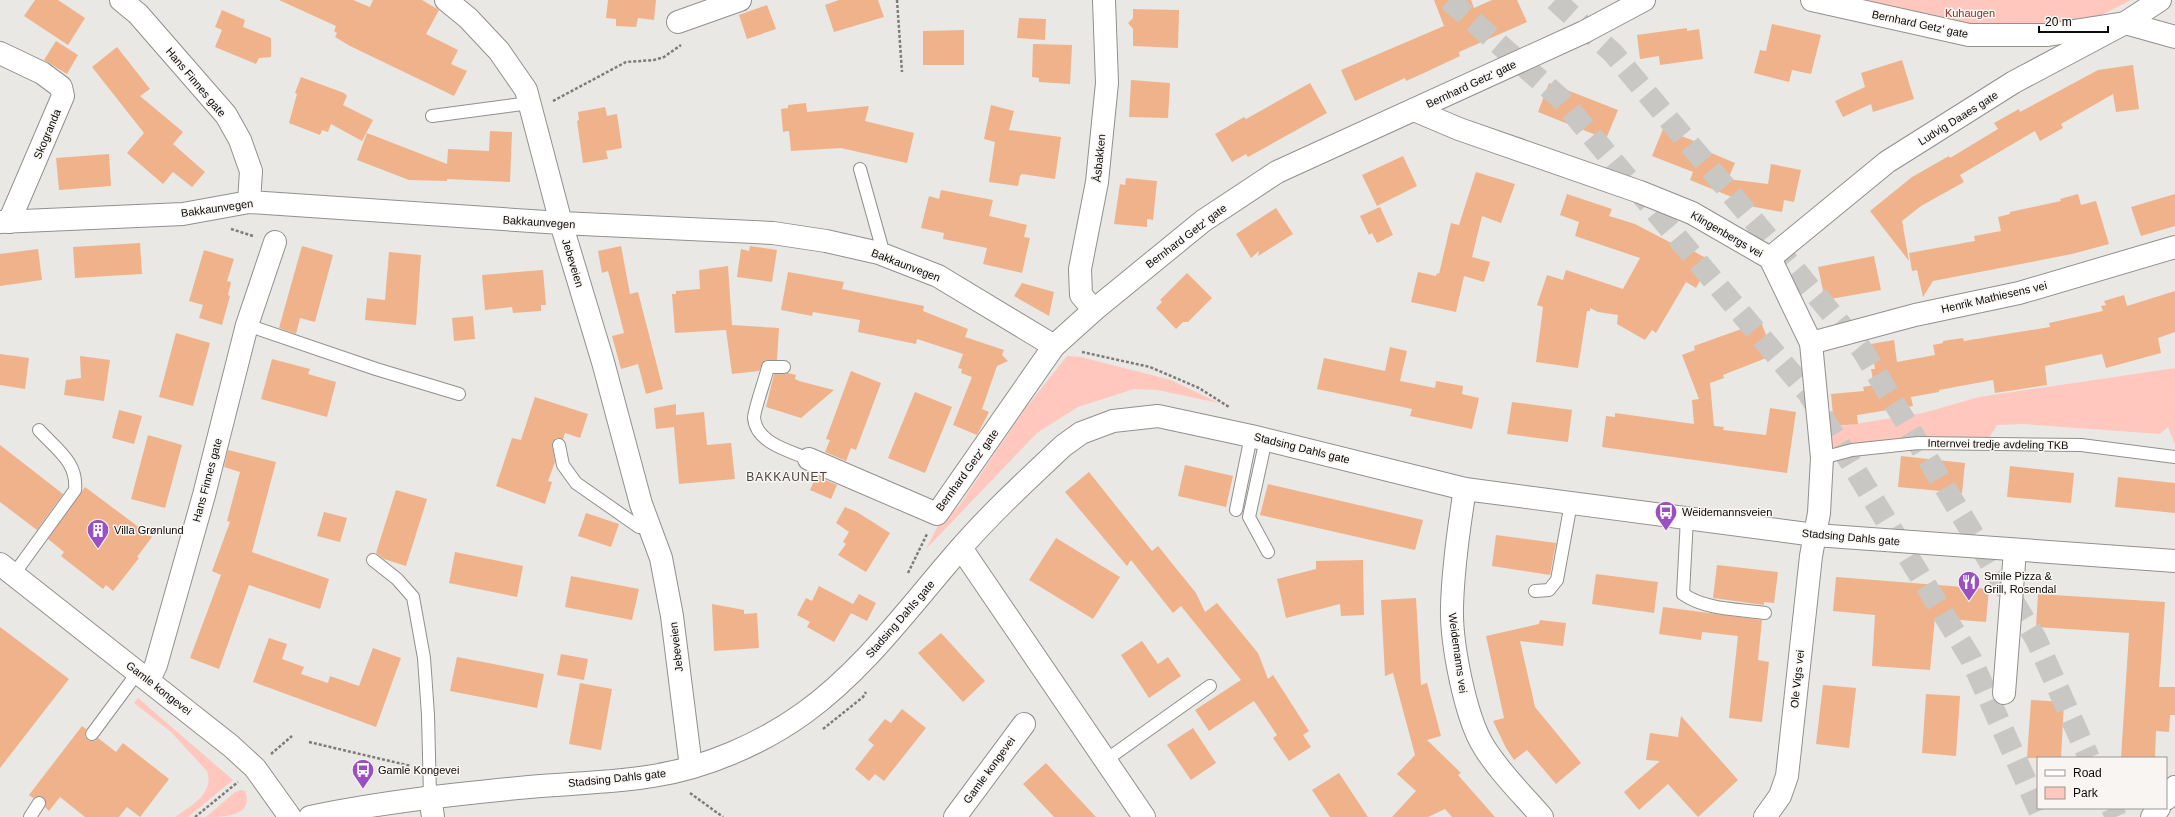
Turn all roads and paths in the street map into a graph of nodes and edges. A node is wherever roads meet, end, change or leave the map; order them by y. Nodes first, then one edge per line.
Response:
1 (121, 0) edge
2 (446, 0) edge
3 (740, 0) edge
4 (897, 0) edge
5 (1104, 0) edge
6 (1644, 0) edge
7 (1812, 0) edge
8 (2160, 0) edge
9 (678, 22) dead end
10 (2125, 23) junction
11 (2175, 37) edge
12 (683, 44) dead end
13 (0, 53) edge
14 (902, 72) dead end
15 (530, 103) junction
16 (1414, 110) junction
17 (432, 116) dead end
18 (860, 169) dead end
19 (249, 202) junction
20 (5, 222) edge
21 (561, 223) junction
22 (275, 242) dead end
23 (2175, 247) edge
24 (879, 253) junction
25 (1770, 258) junction
26 (1094, 310) junction
27 (247, 325) junction
28 (1812, 342) junction
29 (1054, 346) junction
30 (784, 367) dead end
31 (459, 394) dead end
32 (1235, 410) dead end
33 (39, 430) dead end
34 (1259, 438) junction
35 (559, 445) dead end
36 (2175, 457) edge
37 (1822, 458) junction
38 (809, 459) joint
39 (1465, 489) junction
40 (1571, 503) junction
41 (1236, 510) dead end
42 (937, 514) junction
43 (1687, 518) junction
44 (652, 528) junction
45 (1815, 535) junction
46 (961, 548) junction
47 (2015, 550) junction
48 (1268, 552) dead end
49 (373, 560) dead end
50 (2175, 561) edge
51 (7, 569) edge
52 (906, 576) dead end
53 (1535, 592) dead end
54 (1765, 613) dead end
55 (144, 676) junction
56 (1210, 686) dead end
57 (2004, 693) dead end
58 (1024, 724) dead end
59 (92, 734) dead end
60 (292, 736) dead end
61 (309, 742) dead end
62 (268, 757) dead end
63 (1106, 760) junction
64 (691, 767) junction
65 (429, 770) junction
66 (243, 778) dead end
67 (2175, 787) edge
68 (690, 793) dead end
69 (2167, 798) edge
70 (39, 803) dead end
71 (431, 807) edge
72 (2158, 809) edge
73 (30, 817) edge
74 (195, 817) edge
75 (290, 817) edge
76 (310, 817) edge
77 (723, 817) edge
78 (955, 817) edge
79 (1144, 817) edge
80 (1542, 817) edge
81 (1765, 817) edge
82 (2152, 817) edge

1 - 19 street, Hans Finnes gate
2 - 15 street, Jebeveien
3 - 9 street
4 - 14 path
5 - 26 street, Åsbakken
6 - 16 street, Bernhard Getz' gate
7 - 10 street, Bernhard Getz' gate
8 - 10 street, Ludvig Daaes gate
10 - 11 street
10 - 25 street, Ludvig Daaes gate
12 - 15 path
13 - 20 street, Skogranda
15 - 17 lane
15 - 21 street, Jebeveien
16 - 25 street, Klingenbergs vei
16 - 26 street, Bernhard Getz' gate
18 - 24 lane
19 - 20 street, Bakkaunvegen
19 - 21 street, Bakkaunvegen
21 - 24 street, Bakkaunvegen
21 - 44 street, Jebeveien
22 - 27 street, Hans Finnes gate
23 - 28 street, Henrik Mathiesens vei
24 - 29 street, Bakkaunvegen
25 - 28 street, Klingenbergs vei
26 - 29 street, Bernhard Getz' gate
27 - 31 lane
27 - 55 street, Hans Finnes gate
28 - 37 street, Klingenbergs vei
29 - 32 path
29 - 42 street, Bernhard Getz' gate
30 - 38 lane
33 - 51 lane, Gamle kongevei
34 - 39 street, Stadsing Dahls gate
34 - 41 lane
34 - 46 street, Stadsing Dahls gate
34 - 48 lane
35 - 44 lane
36 - 37 lane, Internvei tredje avdeling TKB
37 - 45 street, Klingenbergs vei
38 - 42 street, Bernhard Getz' gate
39 - 40 street, Stadsing Dahls gate
39 - 80 street, Weidemanns vei
40 - 43 street, Stadsing Dahls gate
40 - 53 lane
42 - 52 path
43 - 45 street, Stadsing Dahls gate
43 - 54 lane
44 - 64 street, Jebeveien
45 - 47 street, Stadsing Dahls gate
45 - 81 street, Ole Vigs vei
46 - 63 street
46 - 64 street, Stadsing Dahls gate
47 - 50 street, Stadsing Dahls gate
47 - 57 street
49 - 65 lane
51 - 55 street, Gamle kongevei
55 - 59 lane
55 - 75 street, Gamle kongevei
56 - 63 lane
58 - 78 street, Gamle kongevei
60 - 62 path
61 - 65 path
63 - 79 street
64 - 71 street, Stadsing Dahls gate
65 - 71 lane
66 - 74 path
67 - 69 street
68 - 77 path
70 - 73 lane
71 - 76 street, Stadsing Dahls gate
72 - 82 street

